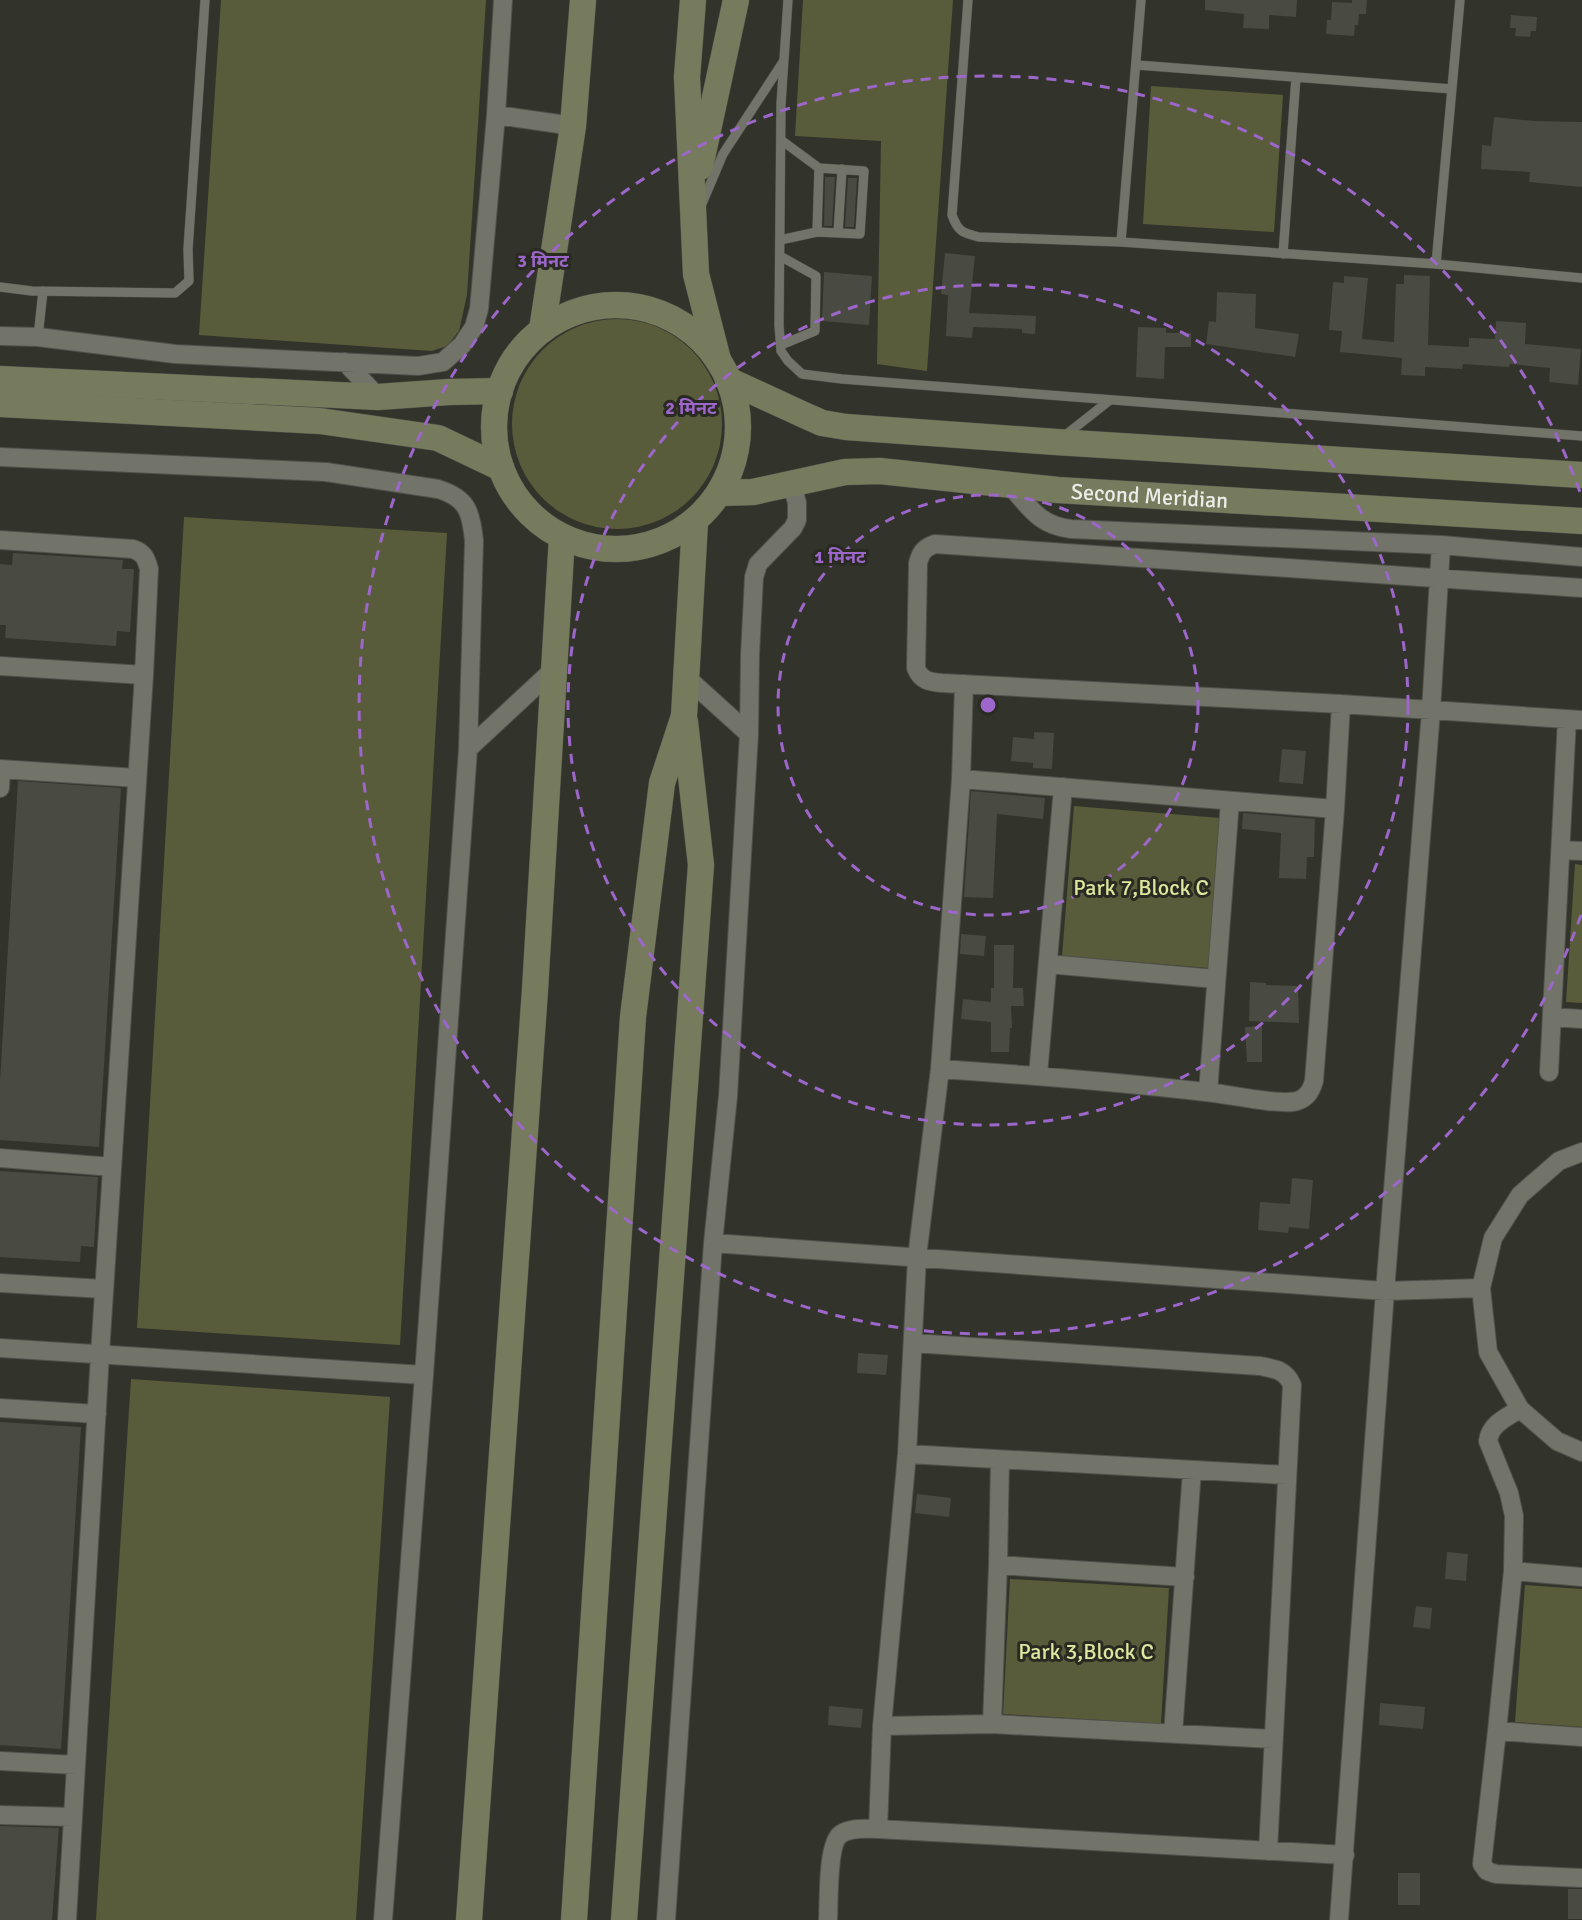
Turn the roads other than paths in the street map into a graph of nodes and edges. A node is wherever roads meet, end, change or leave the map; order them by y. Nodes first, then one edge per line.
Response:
1 (205, 0) edge
2 (503, 0) edge
3 (583, 0) edge
4 (693, 0) edge
5 (736, 0) edge
6 (788, 0) edge
7 (968, 0) edge
8 (1141, 0) edge
9 (1460, 0) edge
10 (784, 60) junction
11 (1137, 65) junction
12 (1296, 77) junction
13 (1452, 90) junction
14 (496, 115) junction
15 (573, 126) junction
16 (781, 140) junction
17 (819, 168) junction
18 (842, 170) junction
19 (693, 212) junction
20 (817, 232) junction
21 (838, 233) junction
22 (780, 240) junction
23 (1121, 242) junction
24 (1283, 254) junction
25 (780, 256) junction
26 (1436, 264) junction
27 (1582, 278) edge
28 (0, 288) edge
29 (43, 291) junction
30 (542, 330) junction
31 (0, 336) edge
32 (38, 338) junction
33 (781, 345) junction
34 (345, 362) junction
35 (723, 371) junction
36 (0, 379) edge
37 (500, 391) junction
38 (378, 398) junction
39 (1110, 400) junction
40 (0, 404) edge
41 (1582, 436) edge
42 (1056, 442) junction
43 (0, 456) edge
44 (501, 468) junction
45 (1582, 475) edge
46 (792, 484) junction
47 (1010, 484) junction
48 (719, 493) junction
49 (1582, 521) edge
50 (695, 522) junction
51 (562, 537) junction
52 (0, 540) edge
53 (1441, 545) junction
54 (1582, 557) edge
55 (1438, 577) junction
56 (1582, 588) edge
57 (0, 666) edge
58 (554, 669) junction
59 (144, 675) junction
60 (686, 677) junction
61 (964, 684) junction
62 (1341, 704) junction
63 (1431, 711) junction
64 (684, 716) junction
65 (1574, 720) edge
66 (749, 734) junction
67 (468, 750) junction
68 (1, 769) edge
69 (137, 778) junction
70 (961, 779) junction
71 (1063, 787) junction
72 (0, 788) edge
73 (1230, 801) junction
74 (1335, 809) junction
75 (1561, 850) junction
76 (1582, 851) edge
77 (1048, 964) junction
78 (1216, 979) junction
79 (1552, 1017) junction
80 (1582, 1019) edge
81 (940, 1069) junction
82 (1549, 1072) dead end
83 (1038, 1076) junction
84 (1208, 1092) junction
85 (1582, 1152) edge
86 (0, 1158) edge
87 (112, 1167) junction
88 (713, 1243) junction
89 (917, 1257) junction
90 (0, 1283) edge
91 (1481, 1288) junction
92 (104, 1289) junction
93 (1385, 1291) junction
94 (913, 1343) junction
95 (0, 1348) edge
96 (100, 1354) junction
97 (424, 1375) junction
98 (0, 1408) edge
99 (1520, 1409) junction
100 (97, 1414) junction
101 (1582, 1452) edge
102 (906, 1454) junction
103 (1000, 1460) junction
104 (1192, 1470) junction
105 (1286, 1475) junction
106 (998, 1565) junction
107 (1513, 1571) junction
108 (1185, 1577) junction
109 (1582, 1577) edge
110 (992, 1724) junction
111 (882, 1726) junction
112 (1497, 1731) junction
113 (1173, 1734) junction
114 (1582, 1737) edge
115 (1274, 1739) junction
116 (0, 1761) edge
117 (76, 1765) junction
118 (0, 1815) edge
119 (73, 1817) junction
120 (878, 1829) junction
121 (1268, 1851) junction
122 (1345, 1855) junction
123 (1582, 1878) edge
124 (67, 1920) edge
125 (383, 1920) edge
126 (469, 1920) edge
127 (574, 1920) edge
128 (624, 1920) edge
129 (666, 1920) edge
130 (828, 1920) edge
131 (1340, 1920) edge

1 - 29 lane
2 - 14 street
3 - 15 main road
4 - 19 main road
5 - 19 main road
6 - 10 lane
7 - 23 lane
8 - 11 lane
9 - 13 lane
10 - 16 lane
10 - 19 lane
11 - 12 lane
11 - 23 lane
12 - 13 lane
12 - 24 lane
13 - 26 lane
14 - 15 street
14 - 34 street
15 - 30 main road
16 - 17 lane
16 - 22 lane
17 - 18 lane
17 - 20 lane
18 - 21 lane
18 - 21 lane
19 - 35 main road
20 - 21 lane
20 - 22 lane
22 - 25 lane
23 - 24 lane
24 - 26 lane
25 - 33 lane
25 - 33 lane
26 - 27 lane
28 - 29 lane
29 - 32 lane
30 - 35 main road
30 - 37 main road
31 - 32 street
32 - 34 street
33 - 39 lane
34 - 38 street
35 - 42 main road, Second Meridian
35 - 48 main road
36 - 38 main road
37 - 38 main road
37 - 44 main road
39 - 41 lane
39 - 42 lane
40 - 44 main road
42 - 45 main road, Second Meridian
43 - 67 street
44 - 51 main road
46 - 47 main road, Second Meridian
46 - 48 main road, Second Meridian
46 - 66 street
47 - 49 main road, Second Meridian
47 - 53 street
48 - 50 main road
50 - 51 main road
50 - 60 main road
51 - 58 main road
52 - 59 street
53 - 54 street
53 - 55 street
55 - 56 street
55 - 61 street
55 - 63 street
57 - 59 street
58 - 67 street
58 - 126 main road
59 - 69 street
60 - 64 main road
60 - 66 street
61 - 62 street
61 - 70 street
62 - 63 street
62 - 74 street
63 - 65 street
63 - 93 street
64 - 127 main road
64 - 128 main road
65 - 75 street
66 - 88 street
67 - 97 street
68 - 69 street
68 - 72 street
69 - 87 street
70 - 71 street
70 - 81 street
71 - 73 street
71 - 77 street
73 - 74 street
73 - 78 street
74 - 84 street
75 - 76 street
75 - 79 street
77 - 78 street
77 - 83 street
78 - 84 street
79 - 80 street
79 - 82 street
81 - 83 street
81 - 89 street
83 - 84 street
85 - 91 street
86 - 87 street
87 - 92 street
88 - 89 street
88 - 129 street
89 - 93 street
89 - 94 street
90 - 92 street
91 - 93 street
91 - 99 street
92 - 96 street
93 - 122 street
94 - 102 street
94 - 105 street
95 - 96 street
96 - 97 street
96 - 100 street
97 - 125 street
98 - 100 street
99 - 101 street
99 - 107 street
100 - 117 street
102 - 103 street
102 - 111 street
103 - 104 street
103 - 106 street
104 - 105 street
104 - 108 street
105 - 115 street
106 - 108 street
106 - 110 street
107 - 109 street
107 - 112 street
108 - 113 street
110 - 111 street
110 - 113 street
111 - 120 street
112 - 114 street
112 - 123 street
113 - 115 street
115 - 121 street
116 - 117 street
117 - 119 street
118 - 119 street
119 - 124 street
120 - 121 street
120 - 130 street
121 - 122 street
122 - 131 street

